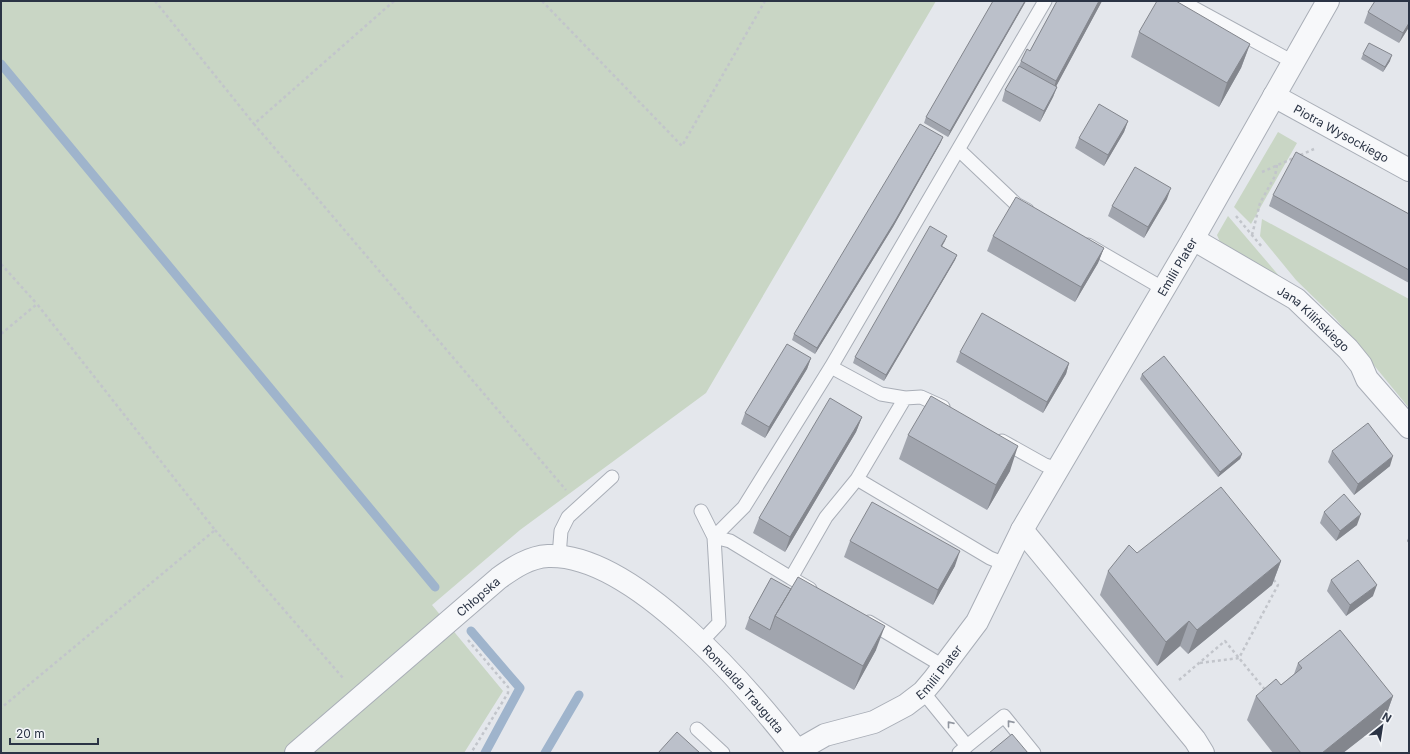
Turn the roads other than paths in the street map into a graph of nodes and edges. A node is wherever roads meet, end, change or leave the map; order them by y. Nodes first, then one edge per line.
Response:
1 (1045, 1) edge
2 (1181, 1) edge
3 (1328, 1) edge
4 (1293, 62) junction
5 (1274, 96) junction
6 (959, 150) junction
7 (1409, 170) edge
8 (1036, 215) edge
9 (1076, 238) edge
10 (1193, 239) junction
11 (1164, 290) junction
12 (831, 367) junction
13 (905, 398) junction
14 (956, 415) edge
15 (1409, 427) edge
16 (990, 434) edge
17 (1058, 468) junction
18 (612, 477) dead end
19 (856, 479) junction
20 (701, 511) dead end
21 (1022, 530) junction
22 (714, 537) junction
23 (559, 556) junction
24 (1005, 564) junction
25 (791, 578) junction
26 (825, 597) edge
27 (858, 616) edge
28 (686, 627) joint
29 (701, 642) junction
30 (943, 666) junction
31 (923, 692) junction
32 (697, 729) dead end
33 (963, 750) edge
34 (798, 752) edge
35 (296, 753) edge
36 (723, 753) edge
37 (1034, 753) edge
38 (1203, 753) edge

1 - 6 lane
2 - 4 lane
3 - 4 street, Emilii Plater
4 - 5 street, Emilii Plater
5 - 7 street, Piotra Wysockiego
5 - 10 street, Emilii Plater
6 - 8 lane
6 - 12 lane
9 - 11 lane
10 - 11 street, Emilii Plater
10 - 15 street, Jana Kilińskiego
11 - 17 street, Emilii Plater
12 - 13 lane
12 - 22 lane
13 - 14 lane
13 - 19 lane
16 - 17 lane
17 - 21 street, Emilii Plater
18 - 23 lane
19 - 24 lane
19 - 25 lane
20 - 22 lane
21 - 24 street, Emilii Plater
21 - 38 street
22 - 25 lane
22 - 29 lane
23 - 28 street, Chłopska
23 - 35 street, Chłopska
24 - 30 street, Emilii Plater
25 - 26 lane
27 - 30 lane
28 - 29 street, Romualda Traugutta
29 - 34 street, Romualda Traugutta
30 - 31 street, Emilii Plater
33 -> 31 lane
31 - 34 street, Emilii Plater
32 - 36 lane
37 -> 33 lane

